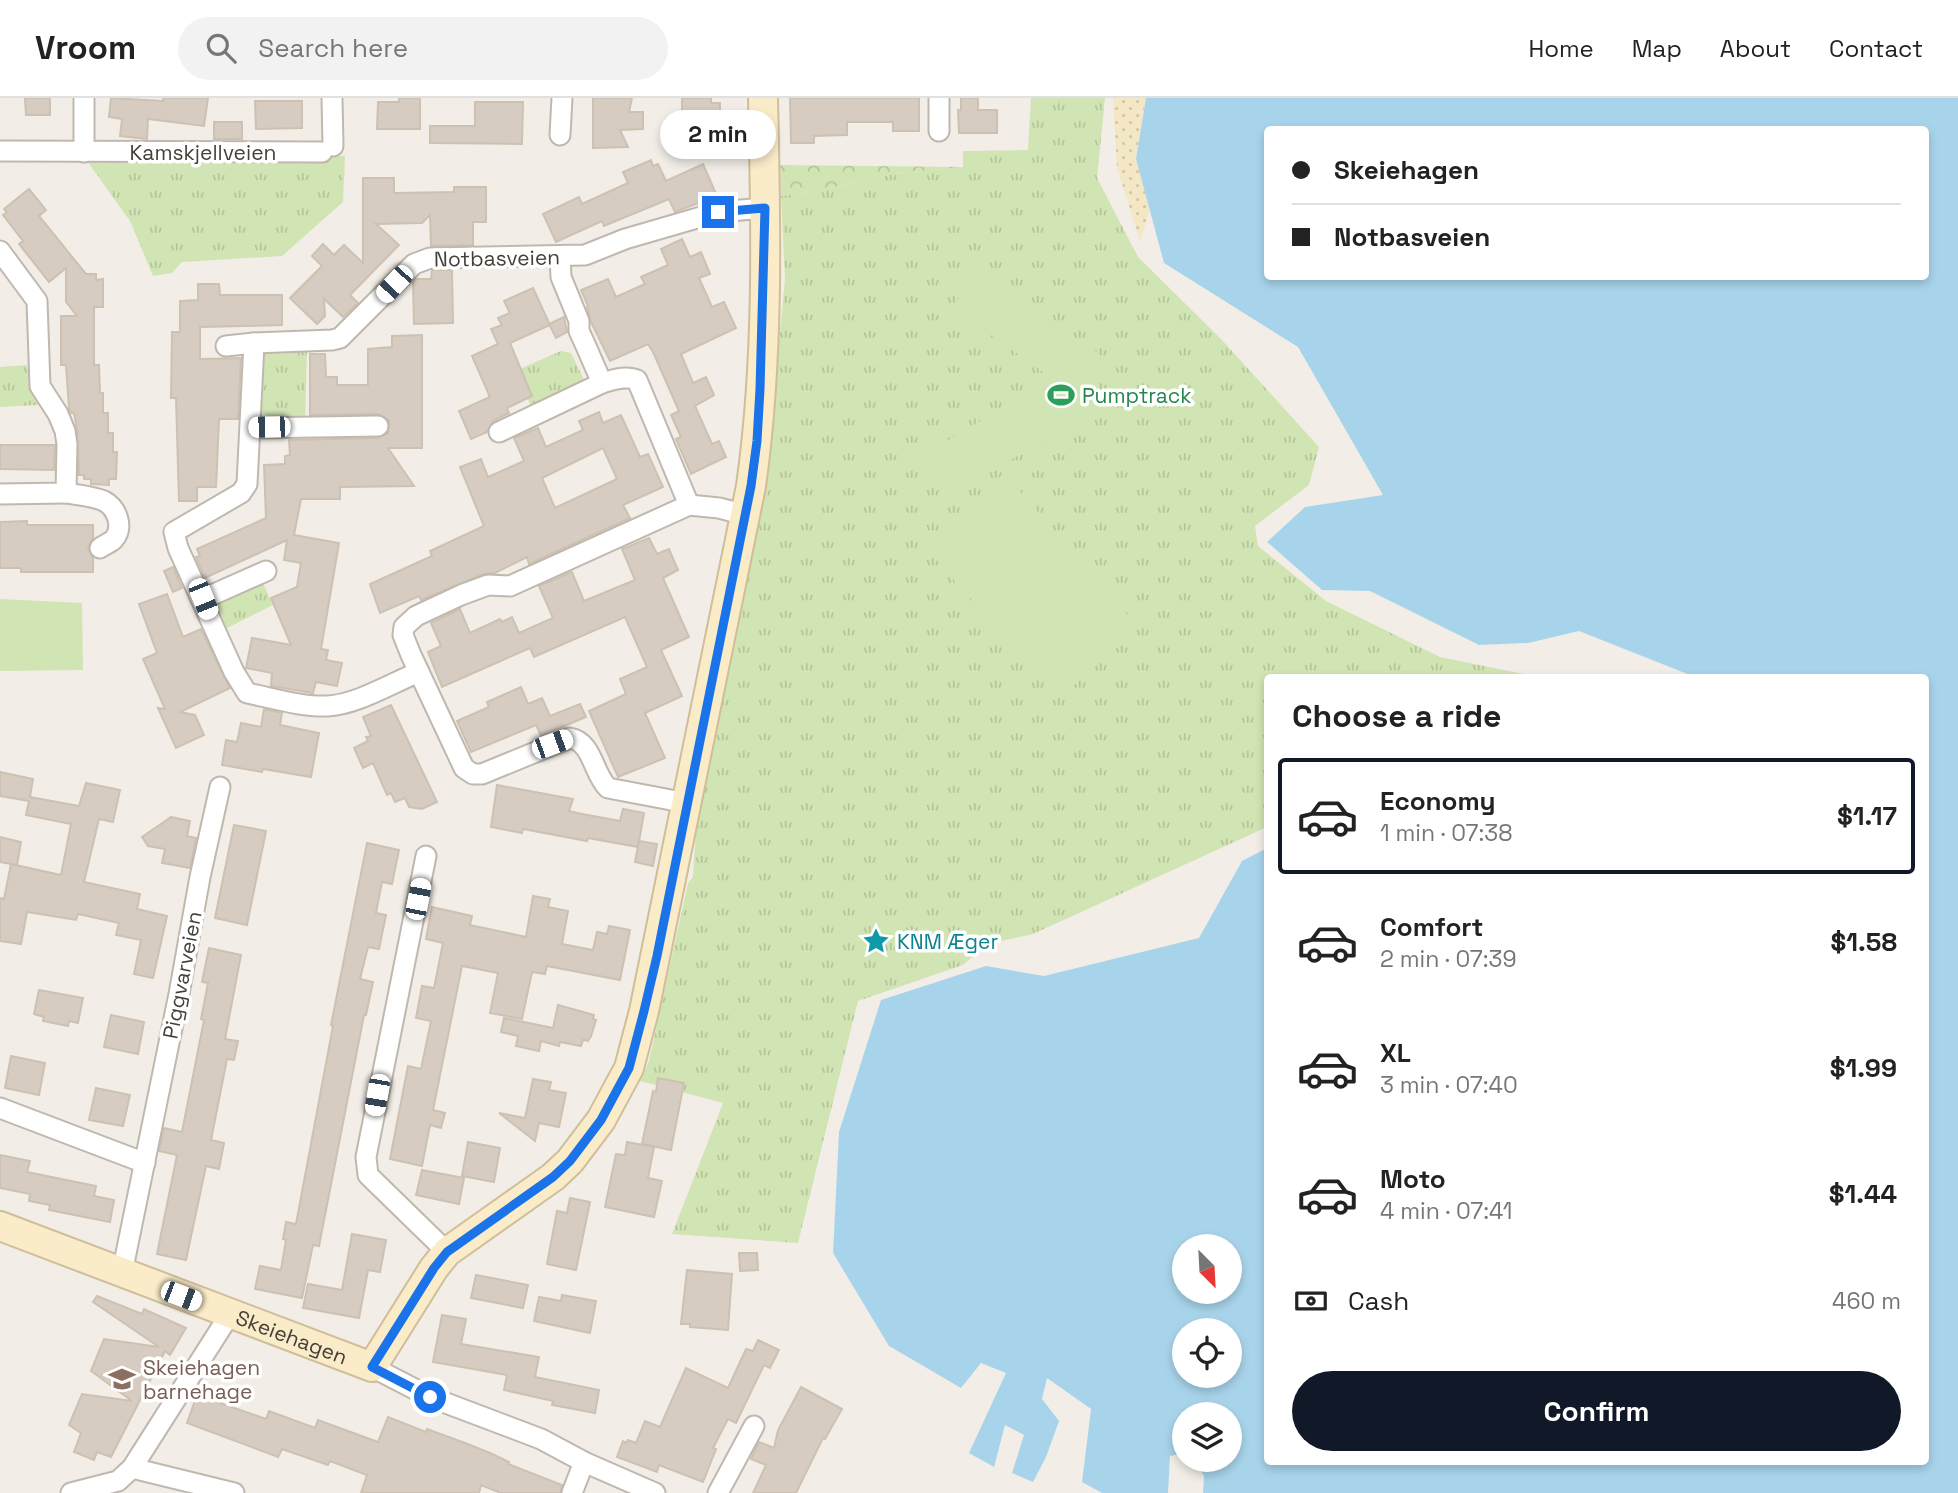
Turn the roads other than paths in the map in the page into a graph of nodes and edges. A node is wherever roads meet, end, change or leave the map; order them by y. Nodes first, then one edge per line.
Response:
1 (84, 98) edge
2 (332, 98) edge
3 (562, 98) edge
4 (763, 98) edge
5 (939, 98) edge
6 (939, 131) dead end
7 (560, 135) dead end
8 (0, 150) edge
9 (84, 152) junction
10 (765, 208) junction
11 (0, 251) edge
12 (560, 257) junction
13 (254, 342) junction
14 (226, 346) dead end
15 (602, 383) junction
16 (378, 426) dead end
17 (252, 428) junction
18 (499, 432) dead end
19 (66, 493) junction
20 (0, 494) edge
21 (689, 505) junction
22 (746, 515) junction
23 (100, 548) dead end
24 (266, 571) dead end
25 (203, 599) junction
26 (419, 672) junction
27 (220, 787) dead end
28 (687, 803) junction
29 (426, 856) dead end
30 (0, 1108) edge
31 (145, 1163) junction
32 (0, 1226) edge
33 (447, 1252) junction
34 (122, 1273) junction
35 (230, 1314) junction
36 (372, 1367) junction
37 (754, 1426) dead end
38 (584, 1462) junction
39 (132, 1468) junction
40 (71, 1493) edge
41 (234, 1493) edge
42 (572, 1493) edge
43 (655, 1493) edge
44 (718, 1493) edge

1 - 9 street
2 - 9 street, Kamskjellveien
3 - 7 street
4 - 10 street
5 - 6 street
8 - 9 street, Kamskjellveien
10 - 12 street, Notbasveien
10 - 22 street
11 - 19 street
12 - 13 street, Notbasveien
12 - 15 street
13 - 14 street, Notbasveien
13 - 17 street
15 - 18 street
15 - 21 street
16 - 17 street
17 - 25 street
19 - 20 street
19 - 23 street
21 - 22 street
21 - 26 street
22 - 28 street
24 - 25 street
25 - 26 street
26 - 28 street
27 - 31 street, Piggvarveien
28 - 33 street
29 - 33 street
30 - 31 street
31 - 34 street, Piggvarveien
32 - 34 street, Skeiehagen
33 - 36 street
34 - 35 street, Skeiehagen
35 - 36 street, Skeiehagen
35 - 39 street
36 - 38 street, Skeiehagen
37 - 44 street
38 - 42 street
38 - 43 street, Skeiehagen
39 - 40 street
39 - 41 street

